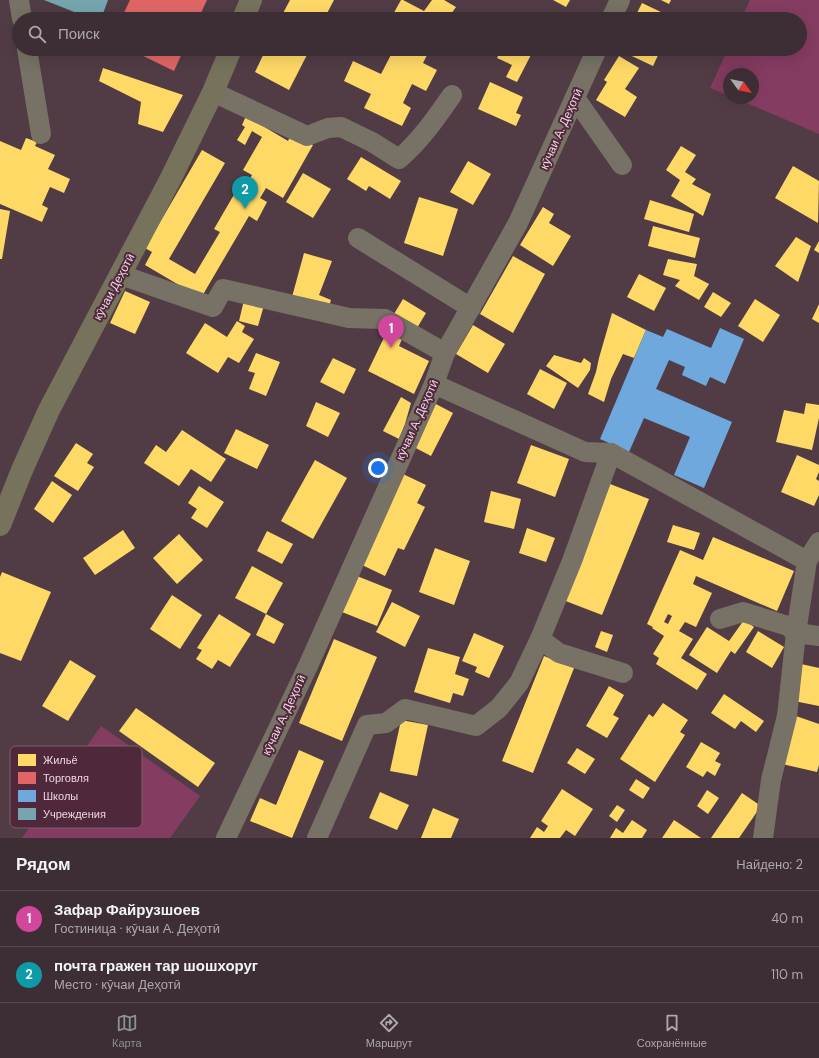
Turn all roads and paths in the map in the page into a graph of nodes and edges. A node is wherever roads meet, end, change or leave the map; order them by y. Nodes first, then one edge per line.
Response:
1 (19, 0) edge
2 (251, 0) edge
3 (620, 0) edge
4 (21, 12) edge
5 (246, 12) edge
6 (614, 12) edge
7 (28, 56) edge
8 (228, 56) edge
9 (594, 56) edge
10 (213, 92) junction
11 (452, 95) dead end
12 (575, 98) junction
13 (41, 134) dead end
14 (622, 165) dead end
15 (358, 238) dead end
16 (121, 275) junction
17 (471, 308) junction
18 (445, 353) junction
19 (434, 384) junction
20 (611, 453) junction
21 (0, 525) edge
22 (819, 542) edge
23 (807, 561) junction
24 (720, 619) dead end
25 (796, 634) junction
26 (819, 636) edge
27 (540, 639) junction
28 (623, 673) dead end
29 (226, 838) edge
30 (317, 838) edge
31 (763, 838) edge

1 - 4 street
2 - 5 main road
3 - 6 street
7 - 13 street
8 - 10 main road, кӯчаи Деҳотӣ
9 - 12 street, кӯчаи А. Деҳотӣ
10 - 11 street
10 - 16 main road, кӯчаи Деҳотӣ
12 - 14 street
12 - 17 street, кӯчаи А. Деҳотӣ
15 - 17 street
16 - 18 street
16 - 21 main road, кӯчаи Деҳотӣ
17 - 18 street, кӯчаи А. Деҳотӣ
18 - 19 street, кӯчаи А. Деҳотӣ
19 - 20 street
19 - 29 street, кӯчаи А. Деҳотӣ
20 - 23 street
20 - 27 street
22 - 23 street
23 - 25 street
24 - 25 street
25 - 26 street
25 - 31 street
27 - 28 street
27 - 30 street

